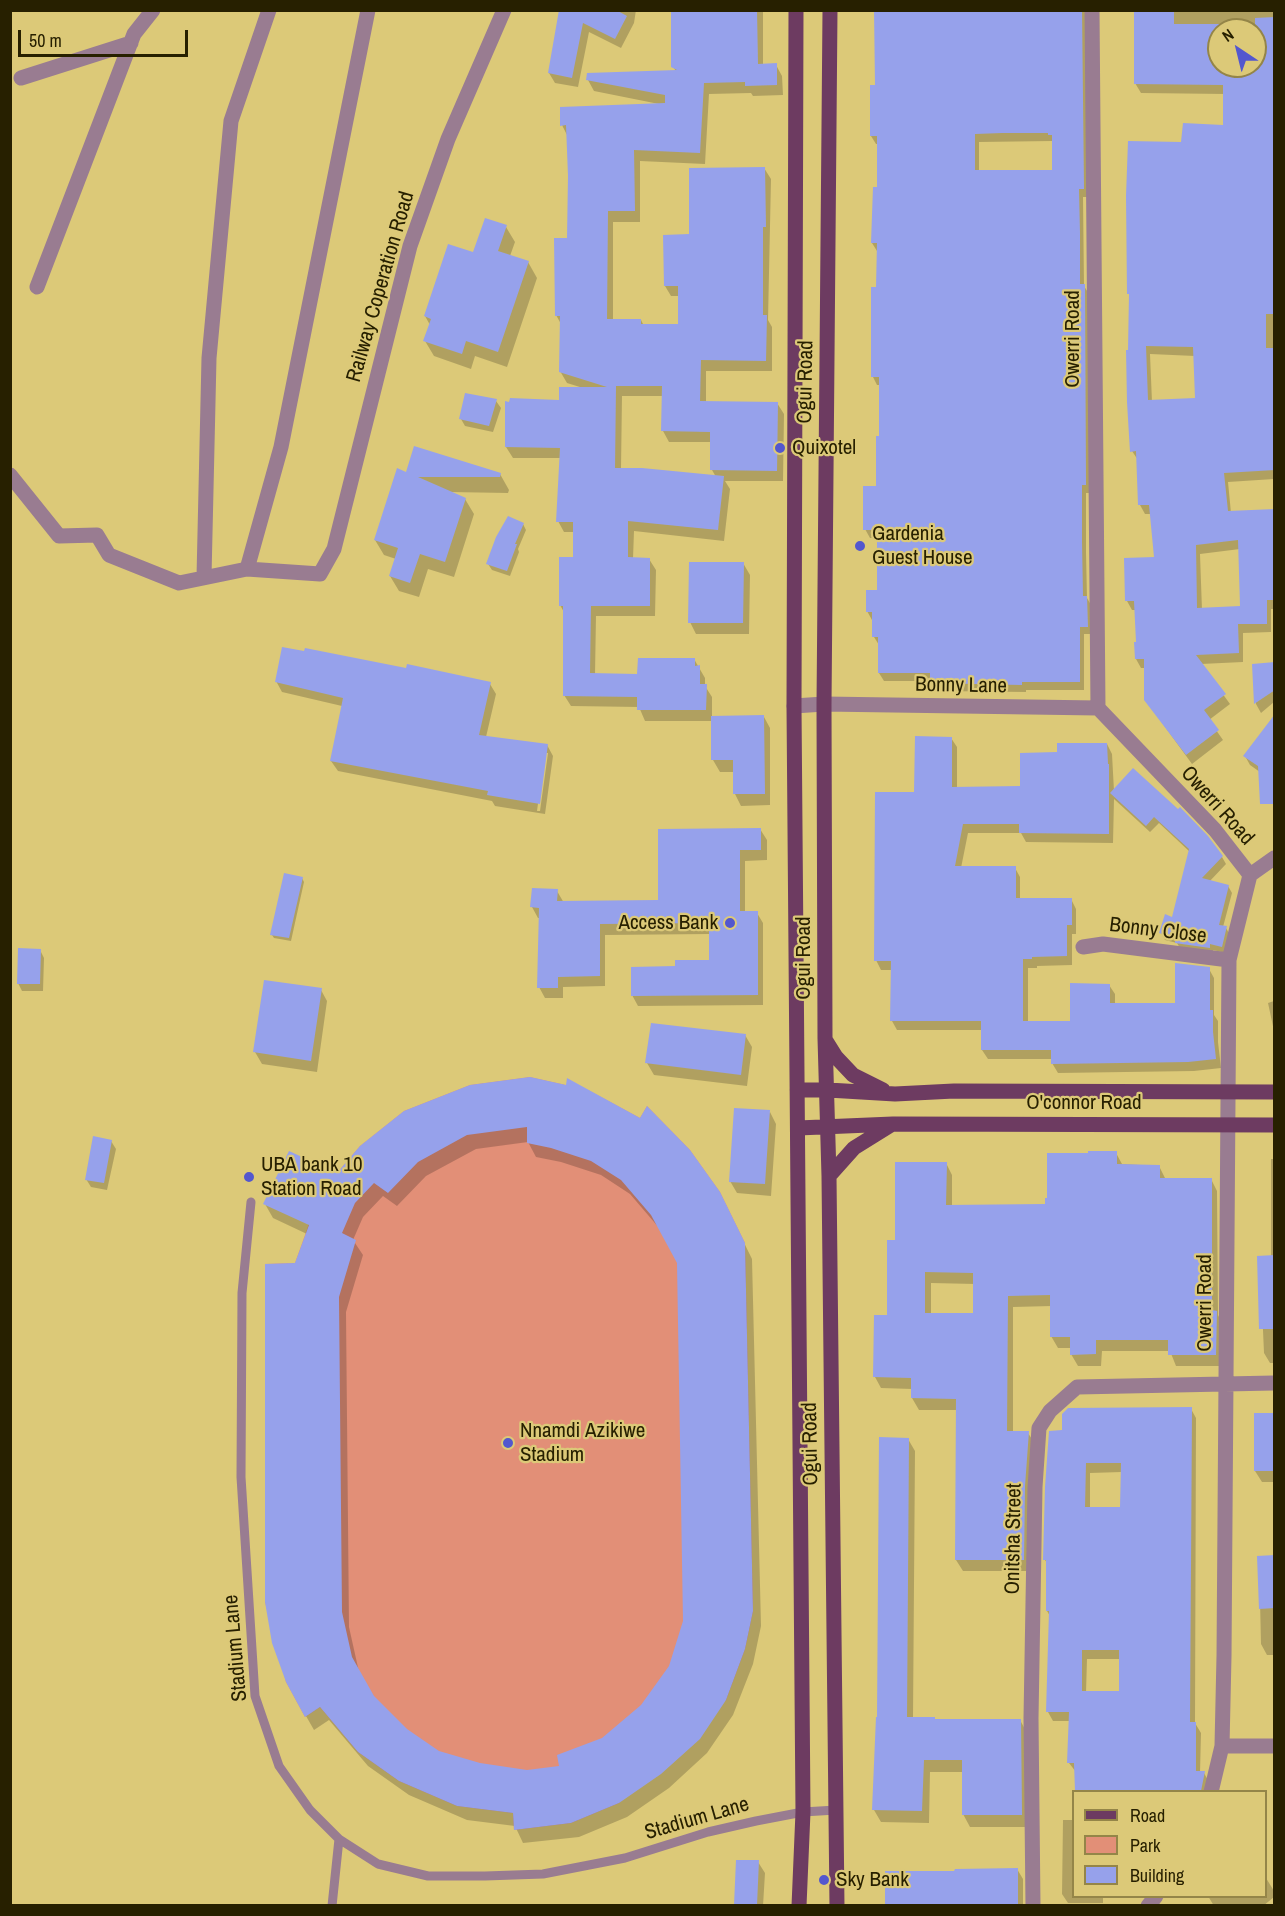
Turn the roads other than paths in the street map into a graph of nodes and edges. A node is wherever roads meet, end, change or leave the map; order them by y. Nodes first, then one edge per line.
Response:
1 (153, 10) edge
2 (269, 10) edge
3 (369, 10) edge
4 (504, 10) edge
5 (796, 10) edge
6 (830, 10) edge
7 (1092, 10) edge
8 (131, 44) junction
9 (21, 78) dead end
10 (37, 288) dead end
11 (10, 475) edge
12 (247, 569) junction
13 (204, 577) junction
14 (824, 704) junction
15 (794, 706) junction
16 (1098, 708) junction
17 (1275, 858) edge
18 (1250, 875) junction
19 (1083, 947) dead end
20 (1229, 960) junction
21 (825, 1038) junction
22 (797, 1090) junction
23 (828, 1090) junction
24 (1227, 1091) junction
25 (1275, 1092) edge
26 (895, 1094) junction
27 (893, 1124) junction
28 (1227, 1125) junction
29 (1275, 1125) edge
30 (828, 1126) junction
31 (798, 1128) junction
32 (829, 1176) junction
33 (251, 1202) dead end
34 (1275, 1383) edge
35 (1226, 1384) junction
36 (1222, 1746) junction
37 (1275, 1746) edge
38 (1211, 1790) edge
39 (836, 1810) junction
40 (803, 1812) junction
41 (339, 1839) junction
42 (332, 1905) edge
43 (800, 1905) edge
44 (837, 1905) edge
45 (1033, 1905) edge

1 - 8 street
2 - 13 street
3 - 12 street
4 - 12 street, Railway Coperation Road
5 - 15 main road, Ogui Road
6 - 14 main road, Ogui Road
7 - 16 street, Owerri Road
8 - 9 street
8 - 10 street
11 - 13 street
12 - 13 street
14 - 15 street, Bonny Lane
14 - 16 street, Bonny Lane
14 - 21 main road, Ogui Road
15 - 22 main road, Ogui Road
16 - 18 street, Owerri Road
17 - 18 street
18 - 20 street, Owerri Road
19 - 20 street, Bonny Close
20 - 24 street, Owerri Road
21 - 23 main road, Ogui Road
21 - 26 main road
22 - 23 main road, O'connor Road
22 - 31 main road, Ogui Road
23 - 26 main road, O'connor Road
23 - 30 main road, Ogui Road
24 - 25 main road, O'connor Road
24 - 26 main road, O'connor Road
24 - 28 street, Owerri Road
27 - 28 main road, O'connor Road
27 - 30 main road, O'connor Road
27 - 32 main road
28 - 29 main road, O'connor Road
28 - 35 street, Owerri Road
30 - 31 main road, O'connor Road
30 - 32 main road, Ogui Road
31 - 40 main road, Ogui Road
32 - 39 main road, Ogui Road
33 - 41 lane, Stadium Lane
34 - 35 street, Onitsha Street
35 - 36 street, Owerri Road
35 - 45 street, Onitsha Street
36 - 37 street
36 - 38 street, Owerri Road
39 - 40 lane, Stadium Lane
39 - 44 main road, Ogui Road
40 - 41 lane, Stadium Lane
40 - 43 main road, Ogui Road
41 - 42 lane

